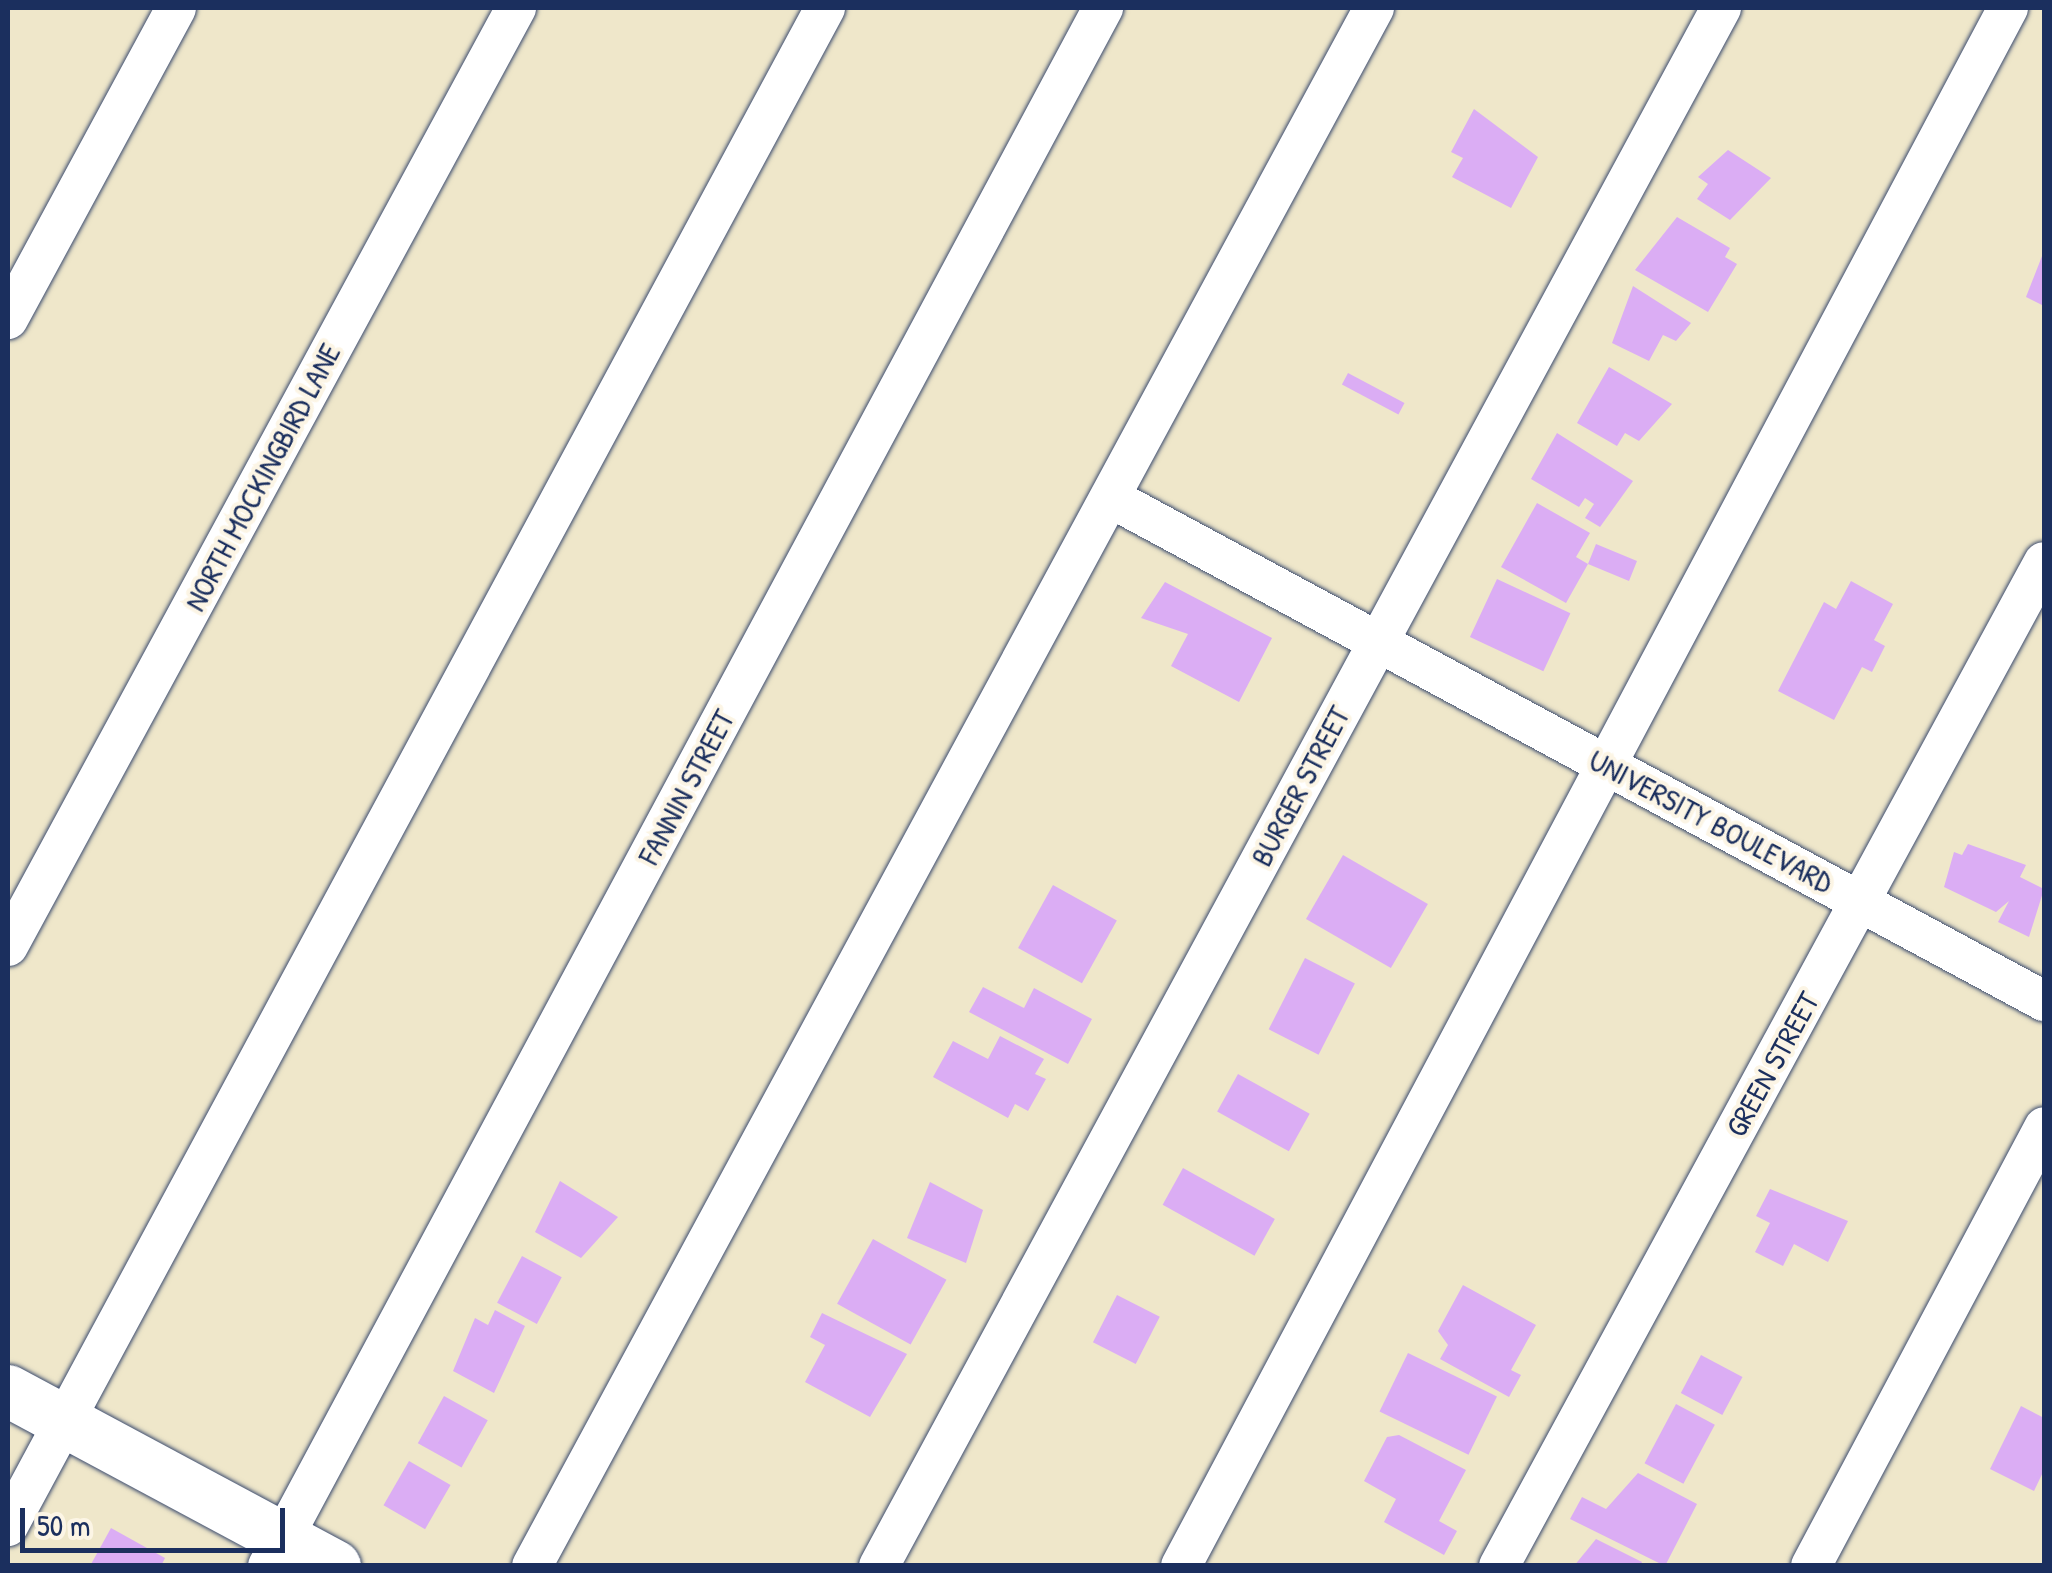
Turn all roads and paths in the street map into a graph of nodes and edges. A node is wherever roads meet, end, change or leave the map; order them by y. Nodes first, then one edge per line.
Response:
1 (176, 8) edge
2 (516, 8) edge
3 (825, 8) edge
4 (1103, 8) edge
5 (1374, 8) edge
6 (1721, 8) edge
7 (2008, 8) edge
8 (8, 319) edge
9 (1111, 498) junction
10 (2044, 562) edge
11 (1377, 644) junction
12 (1607, 766) junction
13 (1861, 901) junction
14 (8, 946) edge
15 (2044, 1000) edge
16 (2044, 1126) edge
17 (8, 1391) edge
18 (64, 1422) junction
19 (8, 1526) edge
20 (276, 1552) edge
21 (335, 1566) edge
22 (532, 1566) edge
23 (879, 1566) edge
24 (1182, 1566) edge
25 (1500, 1566) edge
26 (1811, 1566) edge

1 - 8 street
2 - 14 street, NORTH MOCKINGBIRD LANE
3 - 18 street
4 - 20 street, FANNIN STREET
5 - 9 street
6 - 11 street, BURGER STREET
7 - 12 street
9 - 11 street, UNIVERSITY BOULEVARD
9 - 22 street
10 - 13 street, GREEN STREET
11 - 12 street, UNIVERSITY BOULEVARD
11 - 23 street, BURGER STREET
12 - 13 street, UNIVERSITY BOULEVARD
12 - 24 street
13 - 15 street, UNIVERSITY BOULEVARD
13 - 25 street, GREEN STREET
16 - 26 street
17 - 18 main road
18 - 19 street
18 - 20 main road
20 - 21 main road

